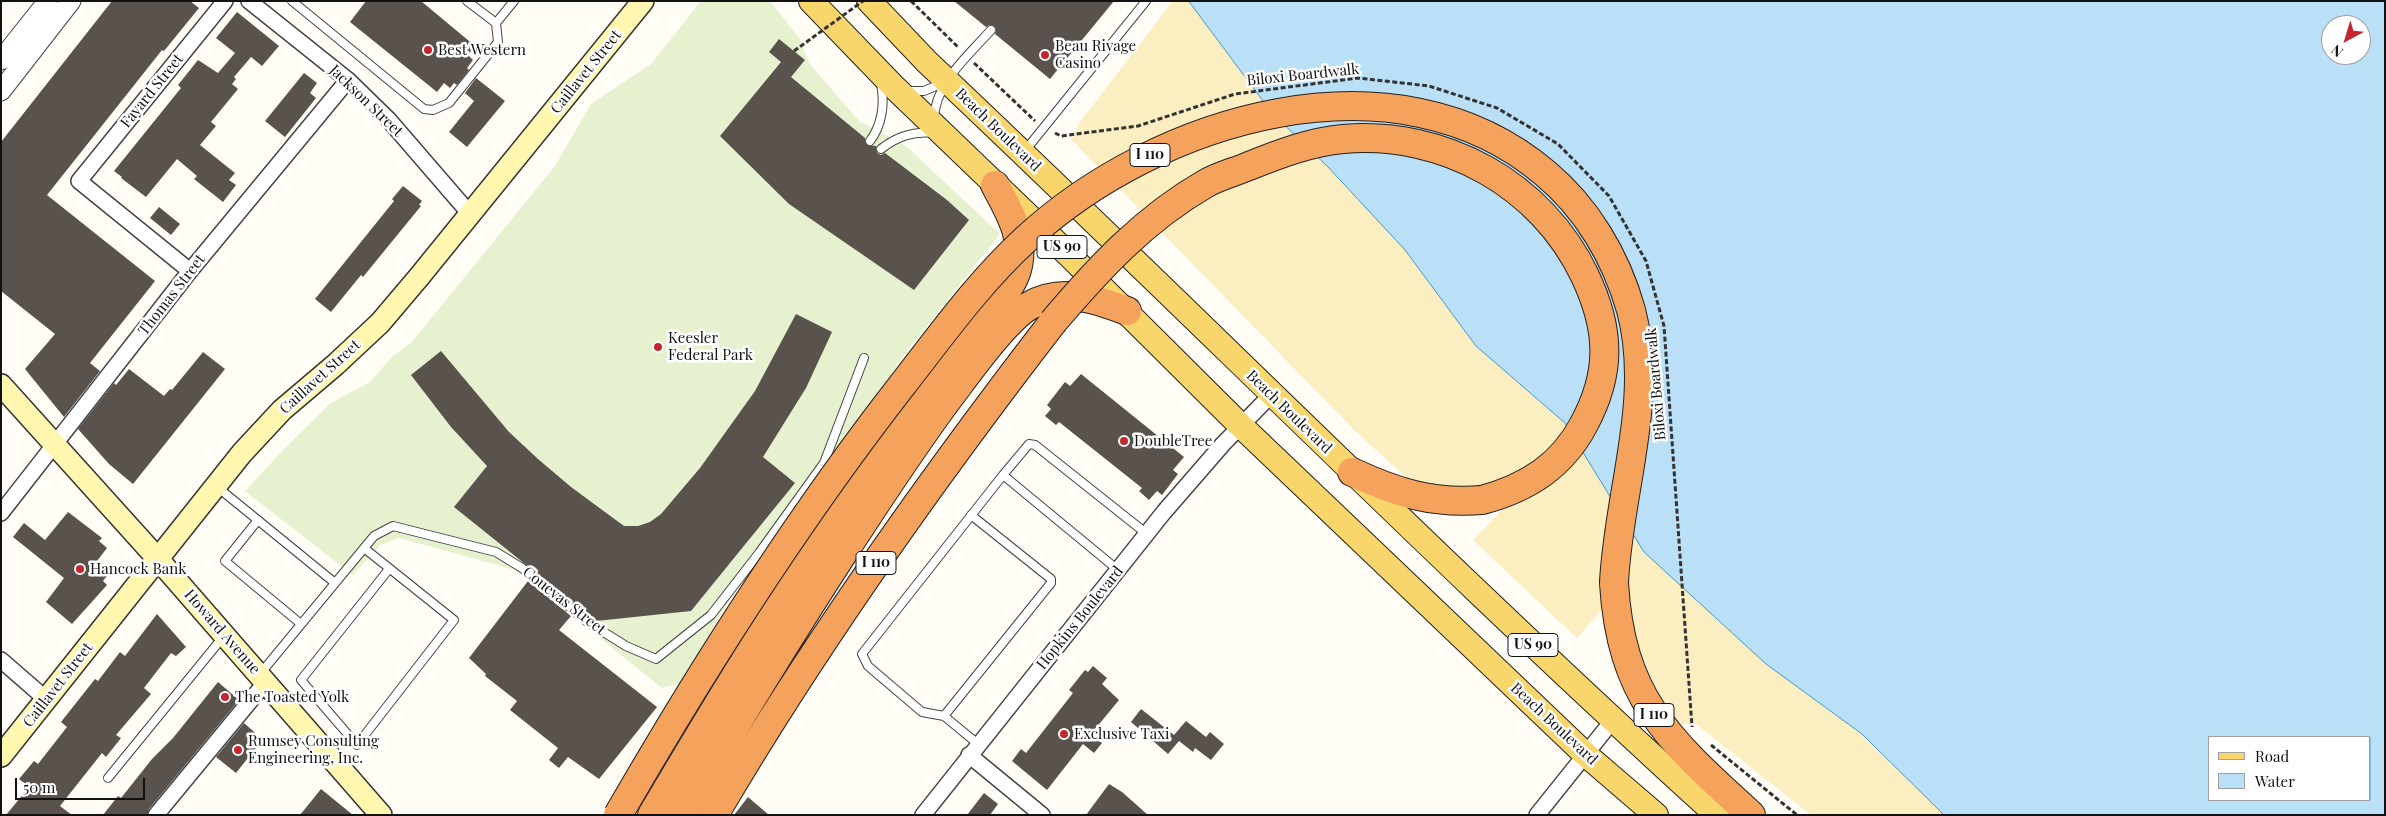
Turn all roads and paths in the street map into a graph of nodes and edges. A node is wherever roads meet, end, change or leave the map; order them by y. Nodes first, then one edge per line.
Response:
1 (48, 1) edge
2 (71, 1) edge
3 (225, 1) edge
4 (249, 1) edge
5 (292, 1) edge
6 (467, 1) edge
7 (514, 1) edge
8 (643, 1) edge
9 (811, 1) edge
10 (862, 1) edge
11 (869, 1) edge
12 (911, 1) edge
13 (1146, 1) edge
14 (496, 24) junction
15 (991, 30) dead end
16 (794, 52) dead end
17 (968, 56) junction
18 (1, 60) edge
19 (876, 70) junction
20 (348, 80) junction
21 (946, 81) junction
22 (895, 88) junction
23 (2, 89) edge
24 (1044, 127) junction
25 (939, 131) junction
26 (870, 141) dead end
27 (881, 149) dead end
28 (1023, 154) junction
29 (995, 185) junction
30 (470, 214) junction
31 (190, 271) junction
32 (1127, 311) junction
33 (864, 358) dead end
34 (1, 385) edge
35 (1271, 395) junction
36 (1240, 426) junction
37 (56, 443) junction
38 (1352, 472) junction
39 (1003, 475) junction
40 (215, 485) junction
41 (1, 513) edge
42 (971, 515) junction
43 (258, 520) junction
44 (1147, 534) junction
45 (364, 548) junction
46 (157, 558) junction
47 (389, 569) junction
48 (1118, 570) junction
49 (335, 583) junction
50 (301, 624) junction
51 (224, 635) junction
52 (1, 660) edge
53 (262, 679) junction
54 (47, 700) junction
55 (944, 716) junction
56 (1613, 720) junction
57 (1692, 730) dead end
58 (714, 736) junction
59 (1707, 742) dead end
60 (974, 749) junction
61 (1585, 754) junction
62 (1, 756) edge
63 (108, 778) dead end
64 (156, 815) edge
65 (381, 815) edge
66 (618, 815) edge
67 (652, 815) edge
68 (683, 815) edge
69 (714, 815) edge
70 (923, 815) edge
71 (1042, 815) edge
72 (1537, 815) edge
73 (1656, 815) edge
74 (1717, 815) edge
75 (1751, 815) edge
76 (1797, 815) edge

1 - 18 street
2 - 23 street
3 - 31 street, Fayard Street
4 - 20 street, Jackson Street
5 - 14 lane
6 - 14 lane
7 - 14 lane
8 - 30 main road, Caillavet Street
9 - 19 main road, Beach Boulevard / US 90
10 - 16 path, bridge
11 - 21 main road, Beach Boulevard / US 90
12 - 17 path, Biloxi Boardwalk
13 - 24 lane
15 - 17 lane
17 - 21 lane
17 - 24 path, Biloxi Boardwalk
19 - 22 main road, Beach Boulevard / US 90
19 - 26 lane
20 - 30 street, Jackson Street
20 - 31 street, Thomas Street
21 - 22 lane
21 - 25 lane
21 - 28 main road, Beach Boulevard / US 90
22 - 25 main road, Beach Boulevard / US 90
24 - 28 lane
24 - 57 path, Biloxi Boardwalk
25 - 27 lane
25 - 29 main road, Beach Boulevard / US 90
28 - 35 main road, Beach Boulevard / US 90
29 - 32 main road, Beach Boulevard / US 90
29 - 58 highway
30 - 40 main road, Caillavet Street
31 - 37 street, Thomas Street
32 - 36 main road, Beach Boulevard / US 90
32 - 58 highway
33 - 45 lane, Couevas Street
34 - 37 main road, Howard Avenue
35 - 36 street, Hopkins Boulevard
35 - 38 main road, Beach Boulevard / US 90
36 - 44 street, Hopkins Boulevard
36 - 61 main road, Beach Boulevard / US 90
37 - 41 street, Thomas Street
37 - 46 main road, Howard Avenue
38 - 56 main road, Beach Boulevard / US 90
38 - 69 highway, I 110, bridge
39 - 42 lane
39 - 44 lane
39 - 48 lane
40 - 43 lane
40 - 46 main road, Caillavet Street
42 - 55 lane
42 - 55 lane
43 - 49 lane
43 - 50 lane
44 - 48 street, Hopkins Boulevard
45 - 47 lane
45 - 49 lane, Couevas Street
46 - 51 main road, Howard Avenue
46 - 54 main road, Caillavet Street
47 - 47 lane
48 - 60 street, Hopkins Boulevard
49 - 50 lane, Couevas Street
50 - 53 lane, Couevas Street
51 - 53 main road, Howard Avenue
51 - 63 lane
52 - 54 street
53 - 64 street, Couevas Street
53 - 65 main road, Howard Avenue
54 - 62 main road, Caillavet Street
55 - 60 lane
56 - 61 street
56 - 74 main road, Beach Boulevard / US 90
58 - 67 highway
58 - 68 highway
59 - 76 path
60 - 70 street, Hopkins Boulevard
60 - 71 street
61 - 72 street
61 - 73 main road, Beach Boulevard / US 90
66 - 75 highway, I 110, bridge

